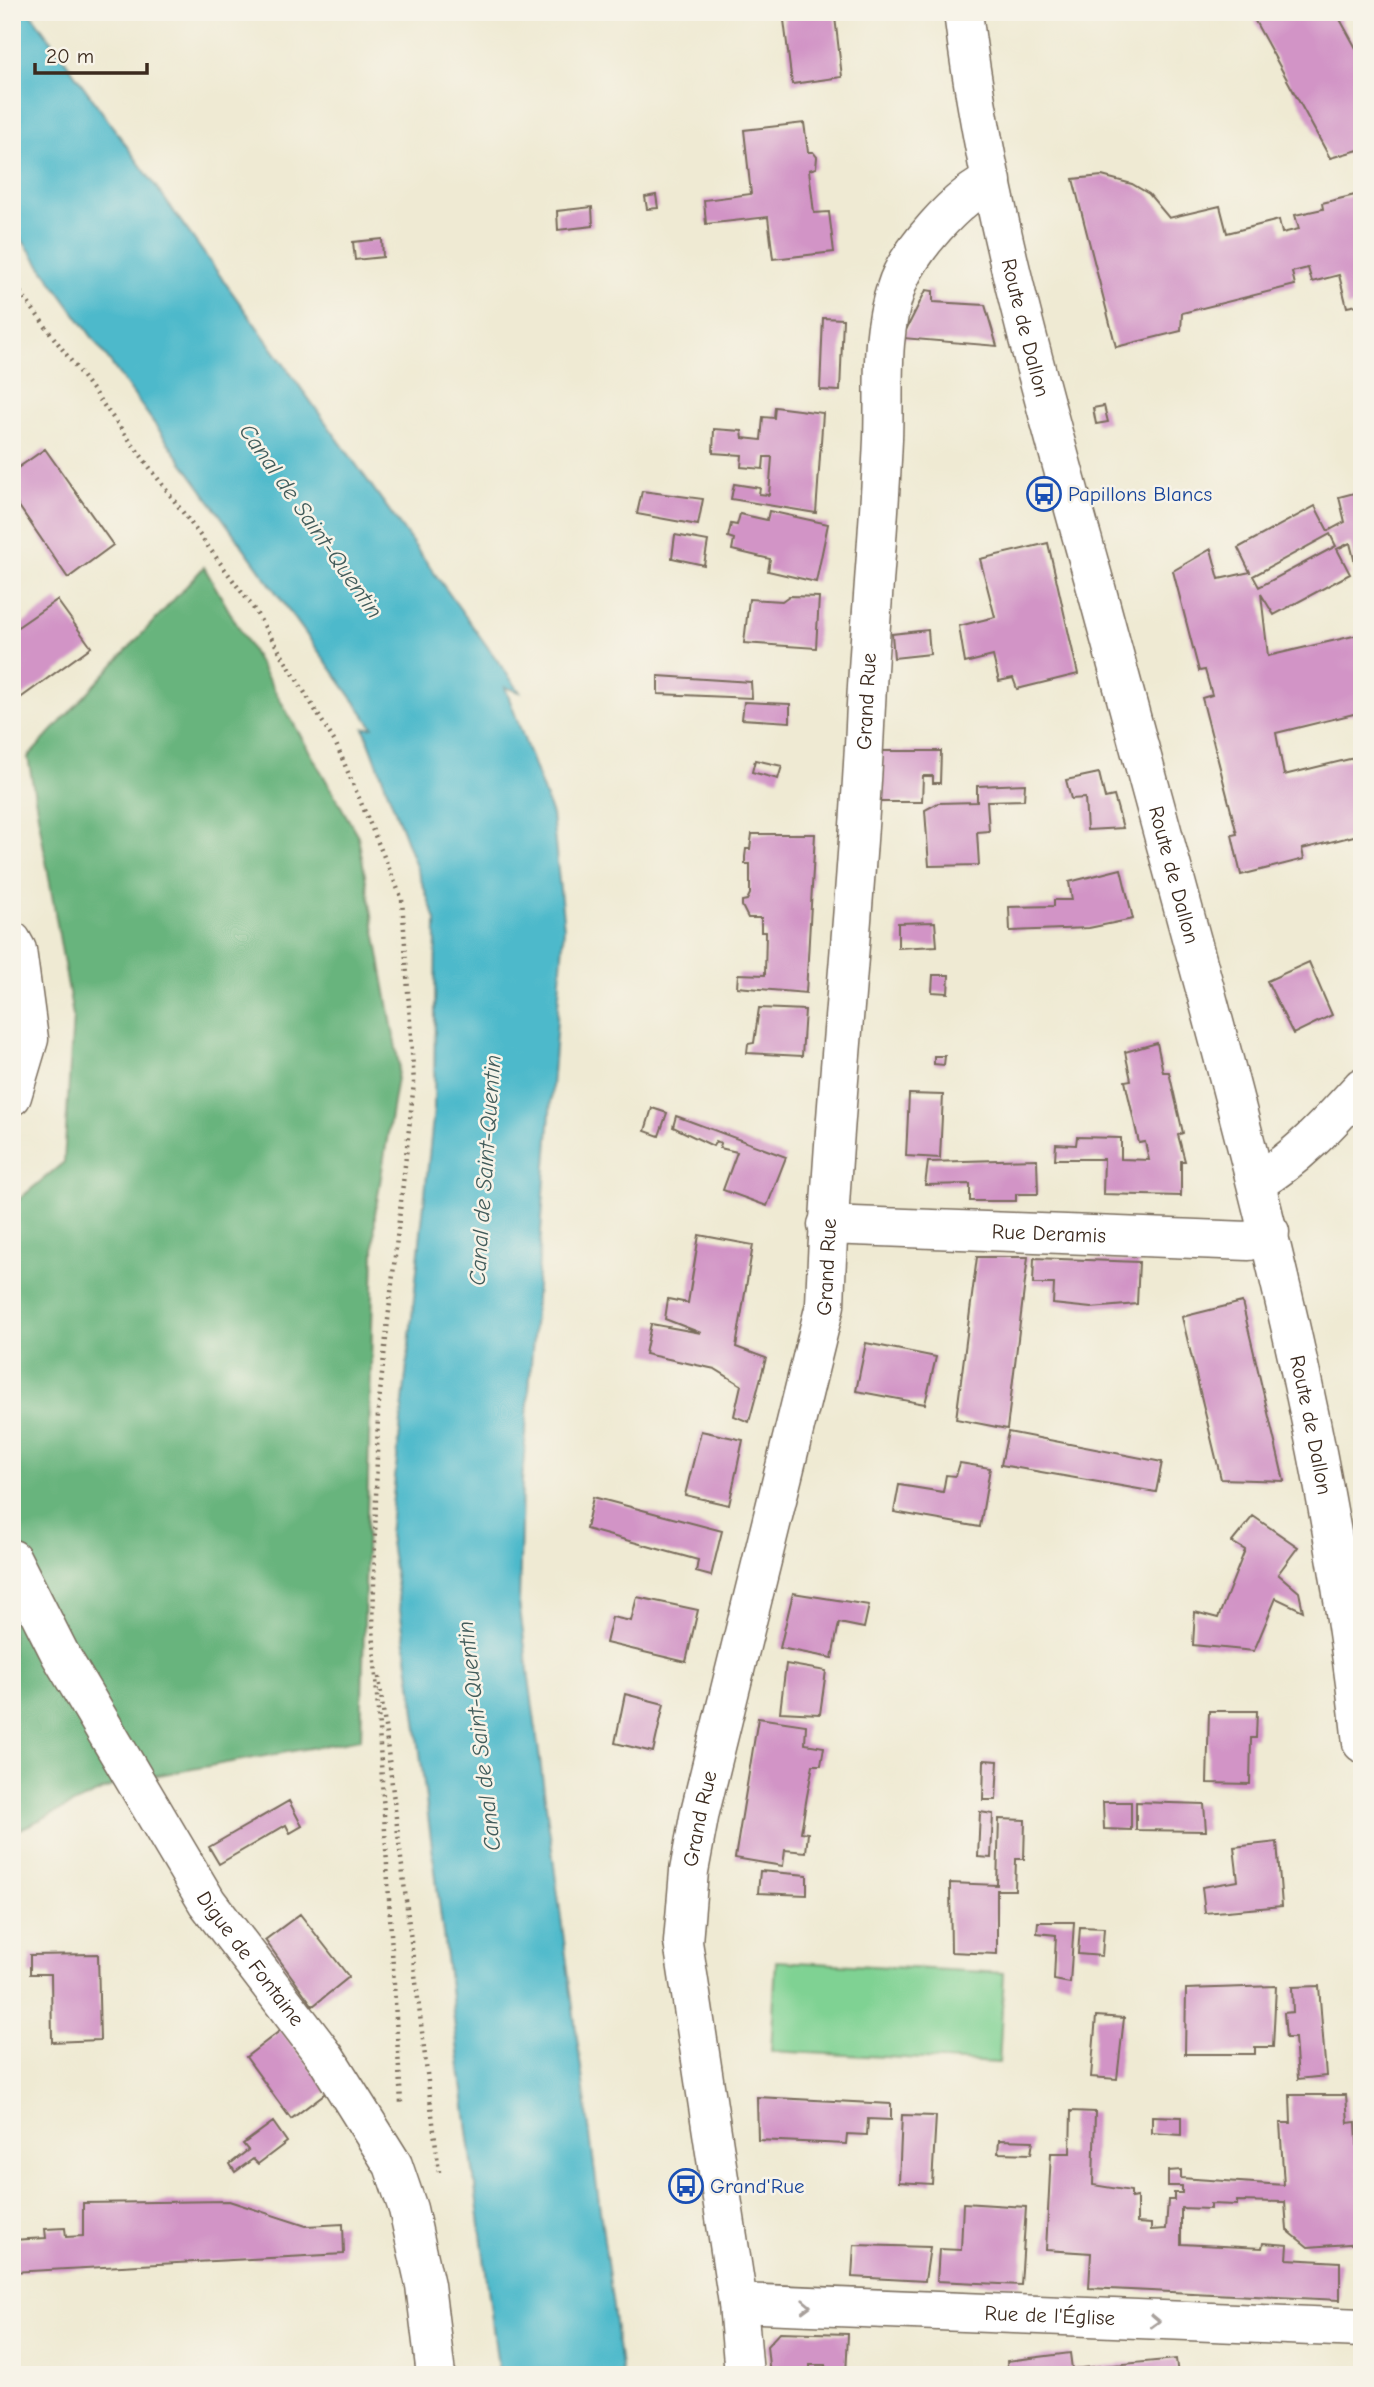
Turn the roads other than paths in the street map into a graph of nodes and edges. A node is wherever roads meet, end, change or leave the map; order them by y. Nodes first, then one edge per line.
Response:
1 (963, 12) edge
2 (992, 181) junction
3 (12, 941) edge
4 (1362, 1087) edge
5 (12, 1096) edge
6 (1257, 1182) junction
7 (827, 1225) junction
8 (1270, 1232) junction
9 (12, 1559) edge
10 (1362, 1743) edge
11 (738, 2304) junction
12 (1362, 2328) edge
13 (436, 2375) edge
14 (744, 2375) edge

1 - 2 street, Route de Dallon
2 - 6 street, Route de Dallon
2 - 7 street, Grand Rue
3 - 5 street
4 - 6 street
6 - 8 street, Route de Dallon
7 - 8 street, Rue Deramis
7 - 11 street, Grand Rue
8 - 10 street, Route de Dallon
9 - 13 street, Digue de Fontaine
11 -> 12 street, Rue de l'Église
11 - 14 street, Grand Rue

